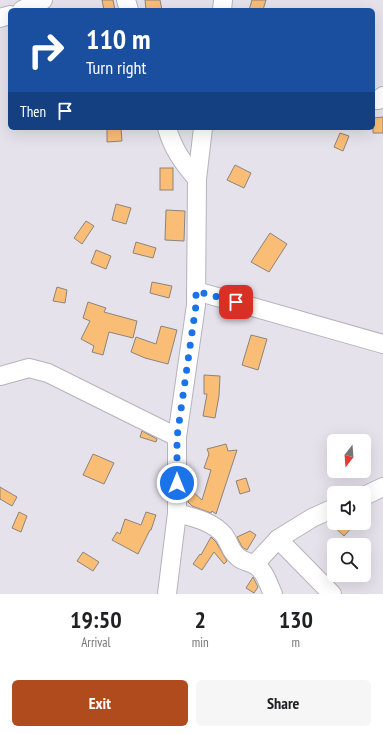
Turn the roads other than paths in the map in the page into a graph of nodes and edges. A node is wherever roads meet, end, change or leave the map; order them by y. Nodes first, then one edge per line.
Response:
1 (42, 0) edge
2 (26, 8) edge
3 (168, 130) edge
4 (203, 130) edge
5 (198, 179) junction
6 (196, 291) junction
7 (383, 344) edge
8 (0, 376) edge
9 (177, 437) junction
10 (383, 487) edge
11 (371, 493) edge
12 (327, 511) edge
13 (177, 513) junction
14 (278, 539) junction
15 (255, 564) junction
16 (167, 594) edge
17 (273, 594) edge
18 (332, 594) edge

1 - 2 street
3 - 5 street
4 - 5 street
5 - 6 street
6 - 7 street
6 - 9 street
8 - 9 street
9 - 13 street
10 - 11 street
12 - 14 street
13 - 15 street
13 - 16 street
14 - 15 street
14 - 18 street
15 - 17 street

